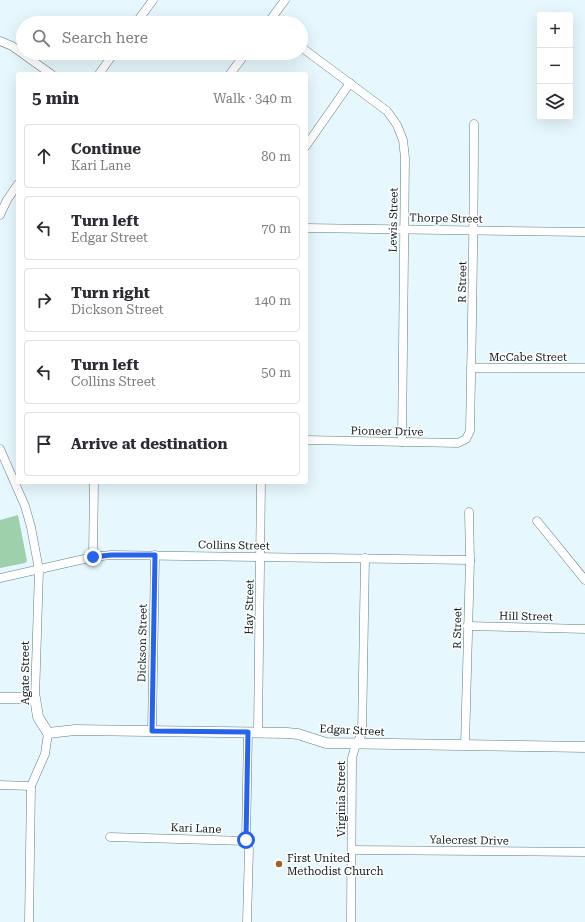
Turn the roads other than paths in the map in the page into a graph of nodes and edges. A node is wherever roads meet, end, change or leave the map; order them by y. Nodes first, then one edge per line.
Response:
1 (153, 0) edge
2 (285, 0) edge
3 (141, 16) edge
4 (273, 16) edge
5 (0, 41) edge
6 (16, 49) edge
7 (308, 52) edge
8 (32, 60) edge
9 (109, 60) edge
10 (241, 60) edge
11 (48, 72) edge
12 (100, 72) edge
13 (232, 72) edge
14 (350, 83) junction
15 (474, 124) dead end
16 (308, 143) edge
17 (16, 187) edge
18 (0, 215) edge
19 (308, 228) edge
20 (404, 228) junction
21 (474, 229) junction
22 (585, 232) edge
23 (471, 368) junction
24 (585, 368) edge
25 (466, 439) joint
26 (308, 440) edge
27 (402, 442) junction
28 (0, 449) edge
29 (94, 484) edge
30 (261, 484) edge
31 (469, 512) dead end
32 (537, 521) dead end
33 (155, 555) junction
34 (261, 556) junction
35 (93, 557) junction
36 (365, 558) junction
37 (470, 560) junction
38 (39, 570) junction
39 (0, 578) edge
40 (585, 580) edge
41 (467, 626) junction
42 (585, 628) edge
43 (0, 698) edge
44 (35, 698) junction
45 (152, 731) junction
46 (253, 732) junction
47 (48, 733) junction
48 (356, 744) junction
49 (465, 745) junction
50 (585, 746) edge
51 (0, 785) edge
52 (31, 786) junction
53 (110, 837) dead end
54 (246, 840) junction
55 (352, 850) junction
56 (585, 852) edge
57 (29, 922) edge
58 (247, 922) edge
59 (351, 922) edge

1 - 3 street
2 - 4 street
5 - 6 street
7 - 14 street, Lewis Street
8 - 11 street
9 - 12 street
10 - 13 street
14 - 16 street
14 - 20 street, Lewis Street
15 - 21 street, R Street
17 - 18 street
19 - 20 street, Thorpe Street
20 - 21 street, Thorpe Street
20 - 27 street, Lewis Street
21 - 22 street, Thorpe Street
21 - 23 street, R Street
23 - 24 street, McCabe Street
23 - 25 street, R Street
25 - 27 street, Pioneer Drive
26 - 27 street, Pioneer Drive
28 - 38 street, Agate Street
29 - 35 street
30 - 34 street, Hay Street
31 - 37 street, R Street
32 - 40 street
33 - 34 street, Collins Street
33 - 35 street, Collins Street
33 - 45 street, Dickson Street
34 - 36 street, Collins Street
34 - 46 street, Hay Street
35 - 38 street, Collins Street
36 - 37 street, Collins Street
36 - 48 street, Virginia Street
37 - 41 street, R Street
38 - 39 street, Collins Street
38 - 44 street, Agate Street
41 - 42 street, Hill Street
41 - 49 street, R Street
43 - 44 street
44 - 47 street, Agate Street
45 - 46 street, Edgar Street
45 - 47 street, Edgar Street
46 - 48 street, Edgar Street
46 - 54 street
47 - 52 street
48 - 49 street, Edgar Street
48 - 55 street, Virginia Street
49 - 50 street, Edgar Street
51 - 52 street
52 - 57 street
53 - 54 street, Kari Lane
54 - 58 street
55 - 56 street, Yalecrest Drive
55 - 59 street, Virginia Street

